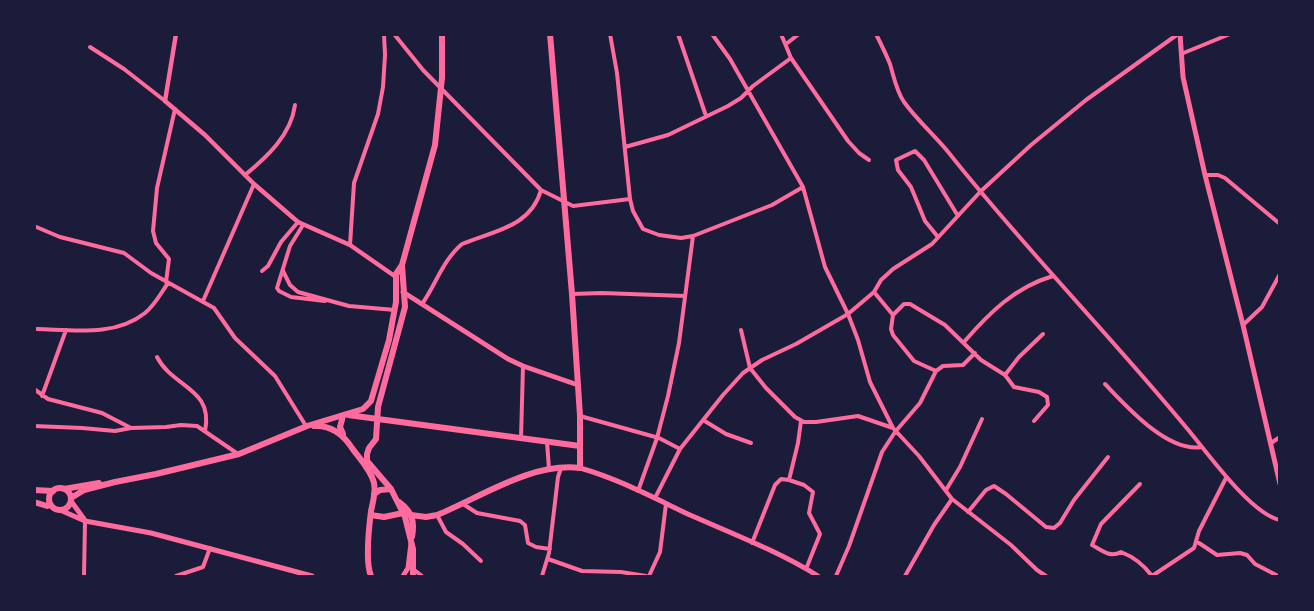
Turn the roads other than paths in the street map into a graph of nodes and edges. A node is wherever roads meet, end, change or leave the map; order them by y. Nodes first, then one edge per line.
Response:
1 (384, 34) edge
2 (394, 34) edge
3 (442, 34) edge
4 (550, 34) edge
5 (610, 34) edge
6 (678, 34) edge
7 (712, 34) edge
8 (781, 34) edge
9 (799, 34) edge
10 (876, 34) edge
11 (1179, 34) edge
12 (1230, 34) edge
13 (174, 35) edge
14 (786, 44) junction
15 (90, 46) dead end
16 (1181, 55) junction
17 (791, 58) junction
18 (441, 88) junction
19 (747, 93) junction
20 (165, 101) junction
21 (295, 105) dead end
22 (175, 109) junction
23 (706, 116) junction
24 (625, 147) junction
25 (869, 160) dead end
26 (245, 175) junction
27 (1205, 176) junction
28 (254, 184) junction
29 (803, 187) junction
30 (541, 190) junction
31 (980, 192) junction
32 (630, 199) junction
33 (564, 202) junction
34 (958, 216) junction
35 (298, 222) junction
36 (1280, 224) edge
37 (303, 225) junction
38 (34, 226) edge
39 (693, 236) junction
40 (938, 237) junction
41 (350, 245) junction
42 (262, 271) dead end
43 (283, 271) junction
44 (1280, 274) edge
45 (1053, 276) junction
46 (399, 278) junction
47 (167, 283) junction
48 (396, 291) junction
49 (405, 292) junction
50 (874, 292) junction
51 (572, 294) junction
52 (685, 296) junction
53 (329, 301) junction
54 (203, 302) junction
55 (422, 304) junction
56 (395, 310) junction
57 (848, 314) junction
58 (893, 315) junction
59 (1244, 325) junction
60 (37, 328) dead end
61 (66, 330) junction
62 (741, 330) dead end
63 (1043, 334) dead end
64 (964, 342) junction
65 (975, 353) junction
66 (157, 357) dead end
67 (523, 366) junction
68 (750, 368) junction
69 (936, 371) junction
70 (1005, 375) junction
71 (578, 384) junction
72 (1105, 384) dead end
73 (34, 389) edge
74 (42, 396) junction
75 (345, 415) junction
76 (580, 416) junction
77 (368, 418) junction
78 (377, 418) junction
79 (982, 419) dead end
80 (703, 420) junction
81 (801, 420) junction
82 (392, 421) junction
83 (1034, 421) dead end
84 (34, 426) edge
85 (307, 426) junction
86 (131, 428) junction
87 (894, 430) junction
88 (204, 431) junction
89 (376, 432) junction
90 (343, 434) junction
91 (1280, 437) edge
92 (657, 438) junction
93 (521, 439) junction
94 (547, 442) junction
95 (751, 443) dead end
96 (350, 444) junction
97 (1269, 444) junction
98 (580, 446) junction
99 (1202, 447) junction
100 (369, 448) junction
101 (680, 449) junction
102 (238, 454) junction
103 (1108, 457) dead end
104 (562, 467) junction
105 (580, 468) junction
106 (549, 469) junction
107 (1226, 478) junction
108 (789, 480) junction
109 (115, 482) junction
110 (1140, 484) dead end
111 (1280, 484) edge
112 (34, 489) edge
113 (64, 489) junction
114 (391, 489) junction
115 (53, 490) junction
116 (638, 490) junction
117 (946, 490) junction
118 (374, 494) junction
119 (655, 498) junction
120 (952, 499) junction
121 (71, 500) junction
122 (398, 501) junction
123 (34, 502) edge
124 (50, 504) junction
125 (462, 504) junction
126 (666, 504) junction
127 (60, 510) junction
128 (968, 512) junction
129 (403, 513) junction
130 (370, 515) junction
131 (411, 515) junction
132 (437, 515) junction
133 (1280, 520) edge
134 (85, 521) junction
135 (1195, 541) junction
136 (411, 543) junction
137 (752, 544) junction
138 (210, 548) junction
139 (550, 549) junction
140 (548, 559) junction
141 (481, 561) dead end
142 (368, 567) junction
143 (413, 568) junction
144 (806, 569) junction
145 (577, 570) junction
146 (1037, 570) junction
147 (84, 576) edge
148 (176, 576) edge
149 (310, 576) edge
150 (363, 576) edge
151 (370, 576) edge
152 (403, 576) edge
153 (412, 576) edge
154 (422, 576) edge
155 (542, 576) edge
156 (576, 576) edge
157 (647, 576) edge
158 (818, 576) edge
159 (836, 576) edge
160 (905, 576) edge
161 (1033, 576) edge
162 (1046, 576) edge
163 (1152, 576) edge
164 (1278, 576) edge

1 - 41 street
2 - 18 street
3 - 18 main road
4 - 33 main road
5 - 24 street
6 - 23 street
7 - 19 street
8 - 14 street
9 - 14 street
10 - 31 street
11 - 16 main road
11 - 31 street
12 - 16 street
13 - 20 street
14 - 17 street
15 - 20 street
16 - 27 main road
17 - 19 street
17 - 25 street
18 - 30 street
18 - 46 main road
19 - 23 street
19 - 29 street
20 - 22 street
21 - 26 street
22 - 26 street
22 - 47 street
23 - 24 street
24 - 32 street
26 - 28 street
27 - 36 street
27 - 59 main road
28 - 35 street
28 - 54 street
29 - 39 street
29 - 57 street
30 - 33 street
30 - 55 street
31 - 34 street
31 - 45 street
32 - 33 street
32 - 39 street
33 - 51 main road
34 - 40 street
34 - 40 street
35 - 37 street
35 - 42 street
37 - 41 street
37 - 43 street
38 - 47 street
39 - 52 street
40 - 50 street
41 - 46 street
43 - 53 street
43 - 53 street
44 - 59 street
45 - 64 street
45 - 99 street
46 - 48 main road
46 - 49 main road
47 - 54 street
47 - 61 street
48 - 49 main road
48 - 56 main road
49 - 55 main road
49 - 78 main road
50 - 57 street
50 - 58 street
51 - 52 street
51 - 71 main road
52 - 92 street
53 - 56 street
54 - 85 street
55 - 67 main road
56 - 75 main road
57 - 68 street
57 - 87 street
58 - 64 street
58 - 69 street
59 - 97 main road
60 - 61 street
61 - 74 street
62 - 68 street
63 - 70 street
64 - 65 street
65 - 69 street
65 - 70 street
66 - 88 street
67 - 71 main road
67 - 93 street
68 - 80 street
68 - 81 street
69 - 87 street
70 - 83 street
71 - 76 main road
72 - 99 street
73 - 74 street
74 - 86 street
75 - 77 main road
75 - 85 main road
75 - 90 main road
76 - 92 street
76 - 98 main road
77 - 78 main road
77 - 89 main road
78 - 82 main road
78 - 89 main road
79 - 117 street
80 - 95 street
80 - 101 street
81 - 87 street
81 - 108 street
82 - 89 main road
82 - 93 main road
84 - 86 street
85 - 90 main road
85 - 102 main road
86 - 88 street
87 - 117 street
87 - 159 street
88 - 102 street
89 - 100 main road
90 - 96 main road
91 - 97 street
92 - 101 street
92 - 116 street
93 - 94 main road
94 - 98 main road
94 - 106 street
96 - 100 main road
96 - 118 main road
97 - 111 main road
98 - 105 main road
99 - 107 street
100 - 114 main road
101 - 119 street
102 - 109 main road
103 - 128 street
104 - 105 main road
104 - 106 main road
104 - 139 street
105 - 116 main road
106 - 125 main road
107 - 133 street
107 - 135 street
108 - 137 street
108 - 144 street
109 - 113 main road
109 - 121 main road
110 - 163 street
112 - 115 main road
113 - 115 main road
113 - 121 main road
114 - 118 main road
114 - 122 main road
115 - 124 main road
116 - 119 main road
117 - 120 street
118 - 130 main road
119 - 126 main road
120 - 128 street
120 - 160 street
121 - 127 main road
121 - 134 main road
122 - 129 main road
122 - 131 main road
123 - 124 main road
124 - 127 main road
125 - 132 main road
125 - 139 street
126 - 137 main road
126 - 157 street
127 - 134 main road
128 - 146 street
129 - 130 main road
129 - 136 main road
130 - 142 main road
131 - 132 main road
131 - 136 main road
132 - 141 street
134 - 138 main road
134 - 147 street
135 - 163 street
135 - 164 street
136 - 143 main road
136 - 152 main road
137 - 144 main road
138 - 148 street
138 - 149 main road
139 - 140 street
140 - 145 street
140 - 155 street
142 - 150 main road
142 - 151 main road
143 - 153 main road
143 - 154 street
144 - 158 main road
145 - 156 street
145 - 157 street
146 - 161 street
146 - 162 street

